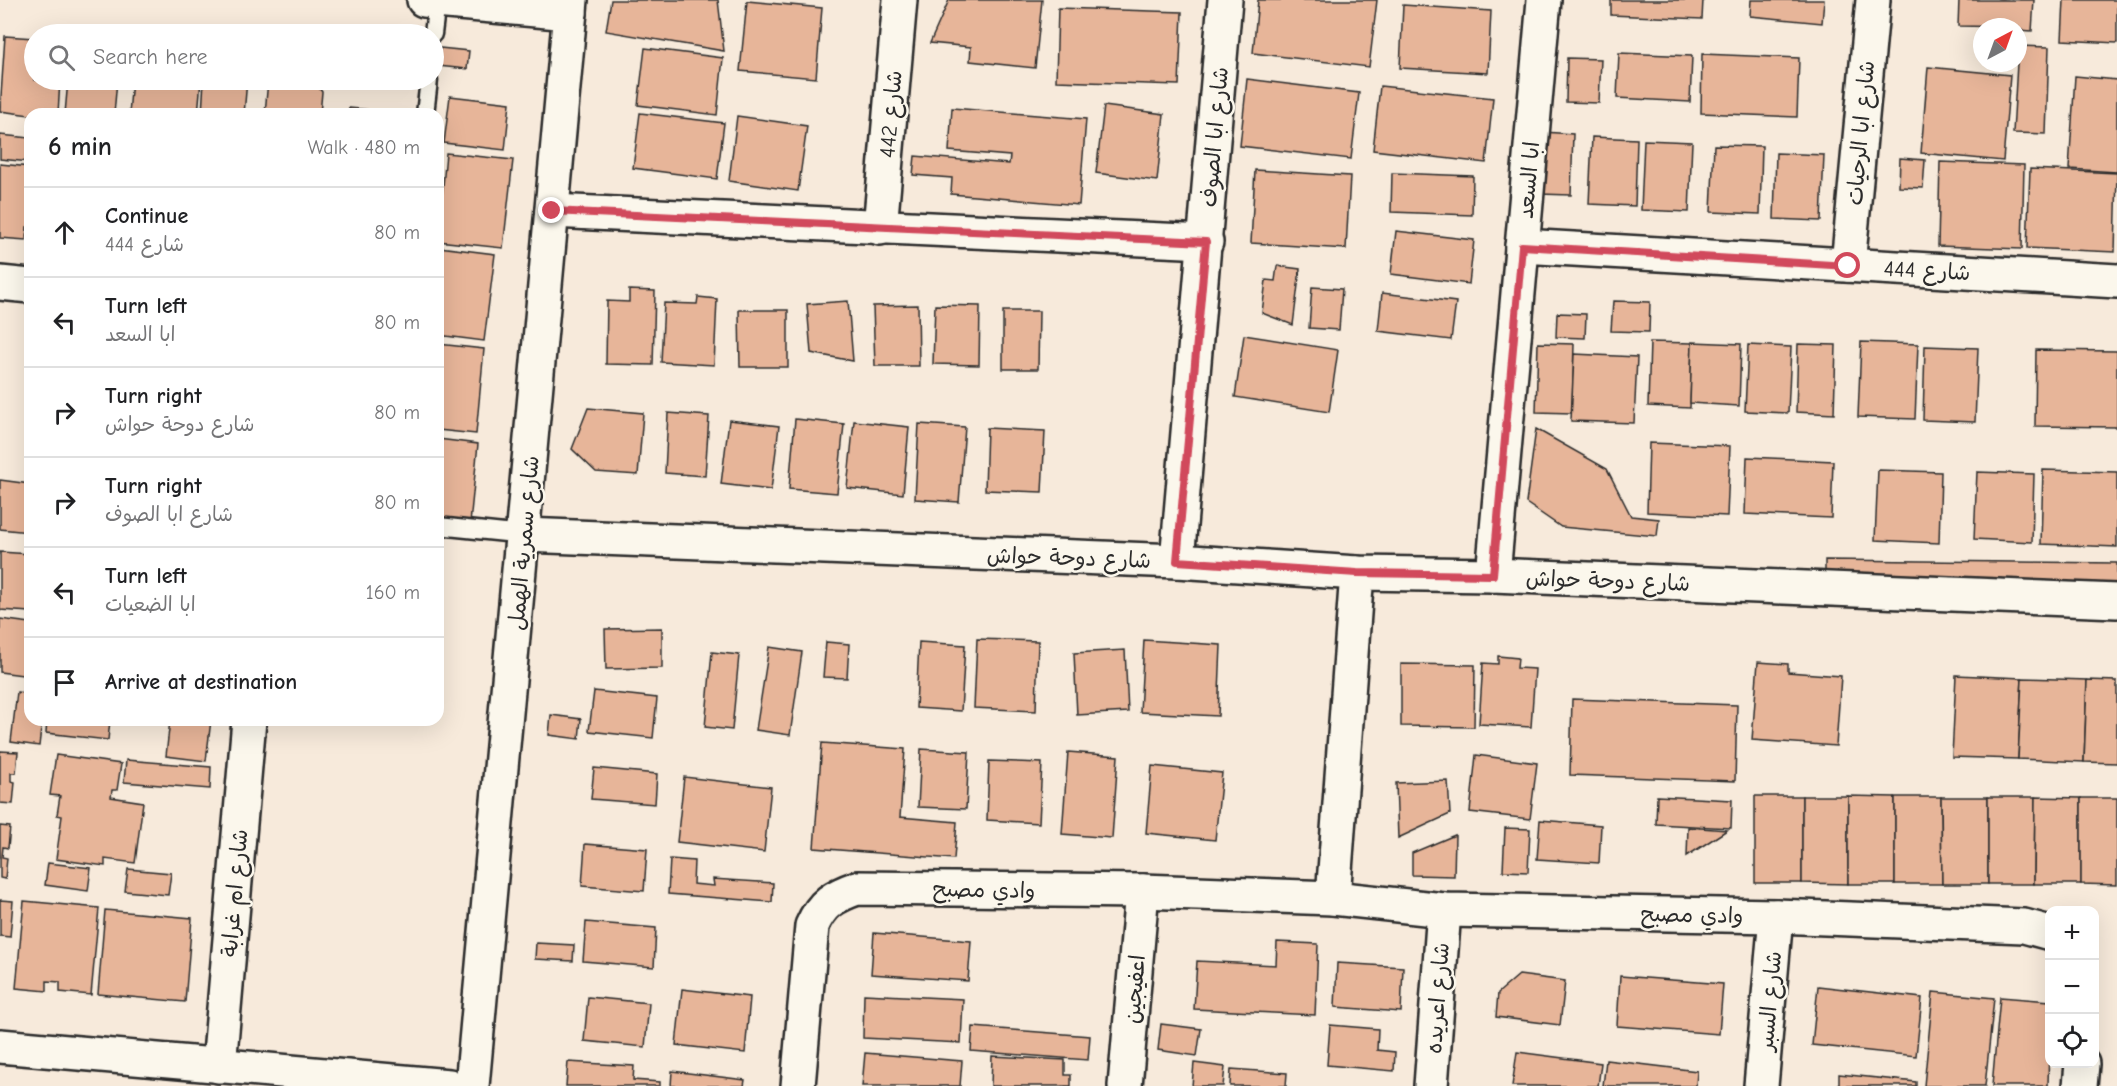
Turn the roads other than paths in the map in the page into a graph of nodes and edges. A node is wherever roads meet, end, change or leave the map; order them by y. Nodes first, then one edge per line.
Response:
1 (900, 0) edge
2 (1225, 0) edge
3 (1544, 0) edge
4 (1872, 0) edge
5 (430, 1) edge
6 (571, 7) edge
7 (432, 24) edge
8 (428, 90) edge
9 (426, 108) edge
10 (552, 211) junction
11 (880, 228) junction
12 (1206, 242) junction
13 (1522, 246) junction
14 (1848, 266) junction
15 (2117, 281) edge
16 (0, 284) edge
17 (24, 286) edge
18 (444, 527) edge
19 (524, 535) junction
20 (1177, 561) junction
21 (1357, 573) junction
22 (1493, 575) junction
23 (2117, 602) edge
24 (248, 726) edge
25 (1142, 891) junction
26 (1333, 898) junction
27 (1444, 910) junction
28 (1776, 916) junction
29 (2045, 932) edge
30 (0, 1046) edge
31 (219, 1066) junction
32 (2082, 1068) edge
33 (449, 1086) edge
34 (472, 1086) edge
35 (798, 1086) edge
36 (1125, 1086) edge
37 (1431, 1086) edge
38 (1761, 1086) edge
39 (2080, 1086) edge

1 - 11 street, شارع 442
2 - 12 street, شارع ابا الصوف
3 - 13 street, ابا السعد
4 - 14 street, شارع ابا الرحيات
5 - 6 street
5 - 7 lane
6 - 10 street, شارع سمرية الهمل
8 - 9 lane
10 - 11 street
10 - 19 street, شارع سمرية الهمل
11 - 12 street
12 - 20 street, شارع ابا الصوف
13 - 14 street, شارع 444
13 - 22 street, ابا السعد
14 - 15 street, شارع 444
16 - 17 street
18 - 19 lane
19 - 20 street, شارع دوحة حواش
19 - 34 street, شارع سمرية الهمل
20 - 21 street, شارع دوحة حواش
21 - 22 street, شارع دوحة حواش
21 - 26 street
22 - 23 street, شارع دوحة حواش
24 - 31 street, شارع ام غرابة
25 - 26 street, وادي مصبح
25 - 35 street, وادي مصبح
25 - 36 street, اعفيجين
26 - 27 street, وادي مصبح
27 - 28 street, وادي مصبح
27 - 37 street, شارع اعريده
28 - 29 street, وادي مصبح
28 - 38 street, شارع السبر
30 - 31 street
31 - 33 street
32 - 39 street

